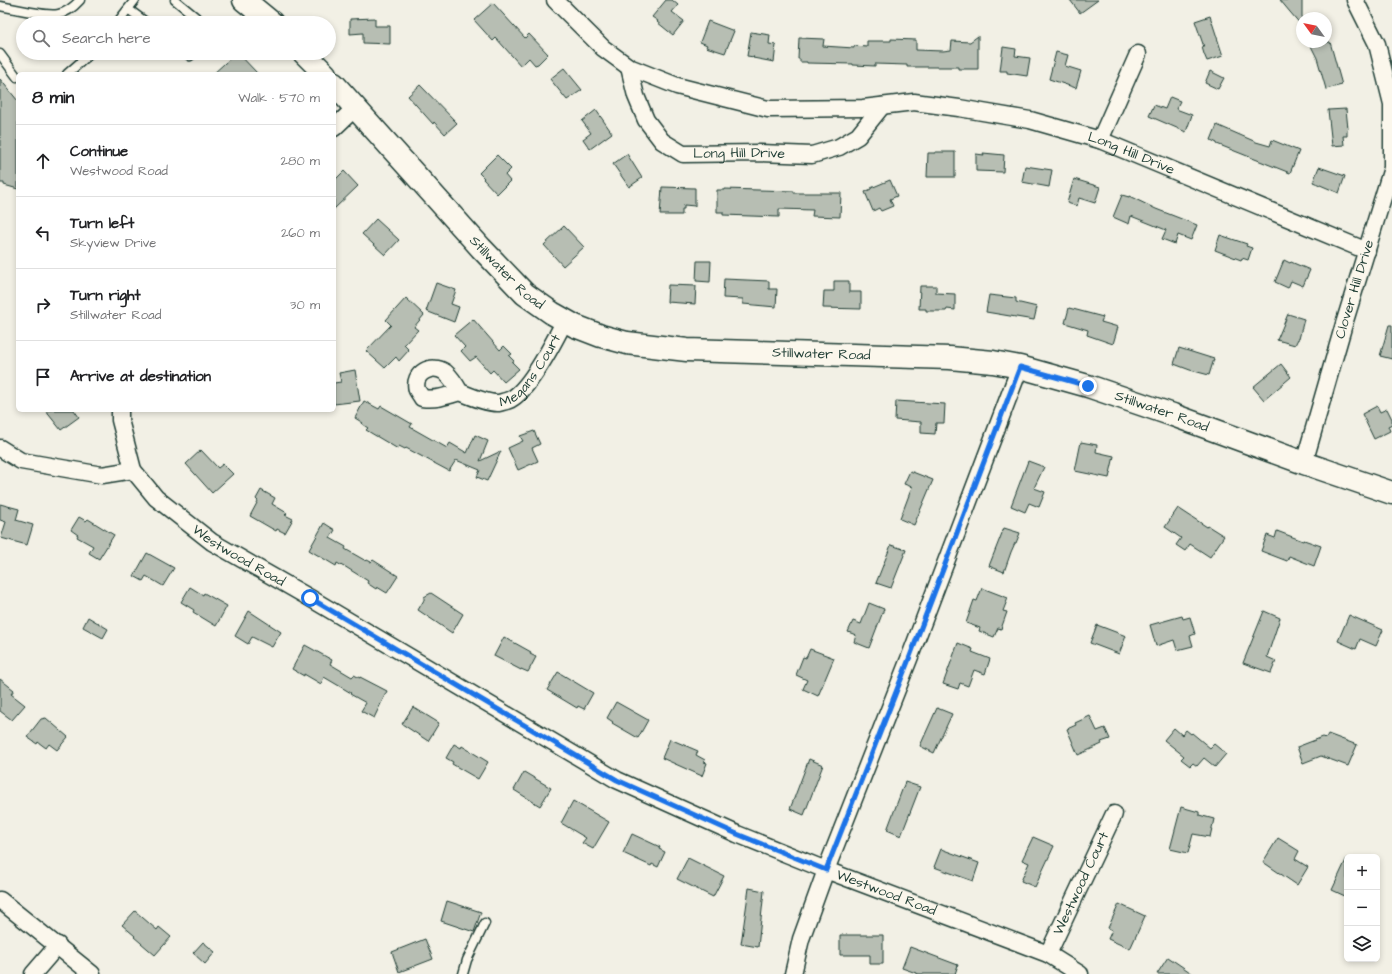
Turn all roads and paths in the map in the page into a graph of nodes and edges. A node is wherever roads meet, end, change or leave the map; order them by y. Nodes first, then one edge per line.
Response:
1 (80, 0) edge
2 (135, 0) edge
3 (174, 0) edge
4 (244, 0) edge
5 (555, 0) edge
6 (1355, 0) edge
7 (0, 6) edge
8 (128, 9) junction
9 (122, 16) edge
10 (138, 16) edge
11 (194, 16) edge
12 (263, 16) edge
13 (0, 54) edge
14 (1138, 54) dead end
15 (83, 60) edge
16 (311, 60) edge
17 (629, 67) junction
18 (69, 72) edge
19 (323, 72) edge
20 (16, 76) edge
21 (336, 86) edge
22 (882, 106) junction
23 (355, 108) junction
24 (336, 126) edge
25 (1100, 140) junction
26 (1367, 251) junction
27 (565, 320) junction
28 (1020, 367) junction
29 (460, 392) dead end
30 (120, 412) edge
31 (0, 448) edge
32 (1304, 463) junction
33 (133, 470) junction
34 (1392, 493) edge
35 (1114, 814) dead end
36 (826, 870) junction
37 (0, 900) edge
38 (484, 924) dead end
39 (58, 945) junction
40 (1048, 954) junction
41 (33, 974) edge
42 (92, 974) edge
43 (463, 974) edge
44 (793, 974) edge
45 (1080, 974) edge

1 - 7 lane
2 - 8 lane
3 - 11 lane
4 - 12 main road
5 - 17 street, Long Hill Drive
6 - 26 street, Clover Hill Drive
8 - 9 lane
8 - 10 lane
13 - 20 lane
14 - 25 street
15 - 18 lane
16 - 19 main road
17 - 22 street, Long Hill Drive
17 - 22 street, Long Hill Drive
21 - 23 main road, Stillwater Road
22 - 25 street, Long Hill Drive
23 - 24 street
23 - 27 main road, Stillwater Road
25 - 26 street, Long Hill Drive
26 - 32 street, Clover Hill Drive
27 - 28 main road, Stillwater Road
27 - 29 street, Megans Court
28 - 32 main road, Stillwater Road
28 - 36 street
30 - 33 street, Westwood Road
31 - 33 street
32 - 34 main road, Stillwater Road
33 - 36 street, Westwood Road
35 - 40 street, Westwood Court
36 - 40 street, Westwood Road
36 - 44 street
37 - 39 street
38 - 43 lane
39 - 41 street
39 - 42 street
40 - 45 street, Westwood Road

